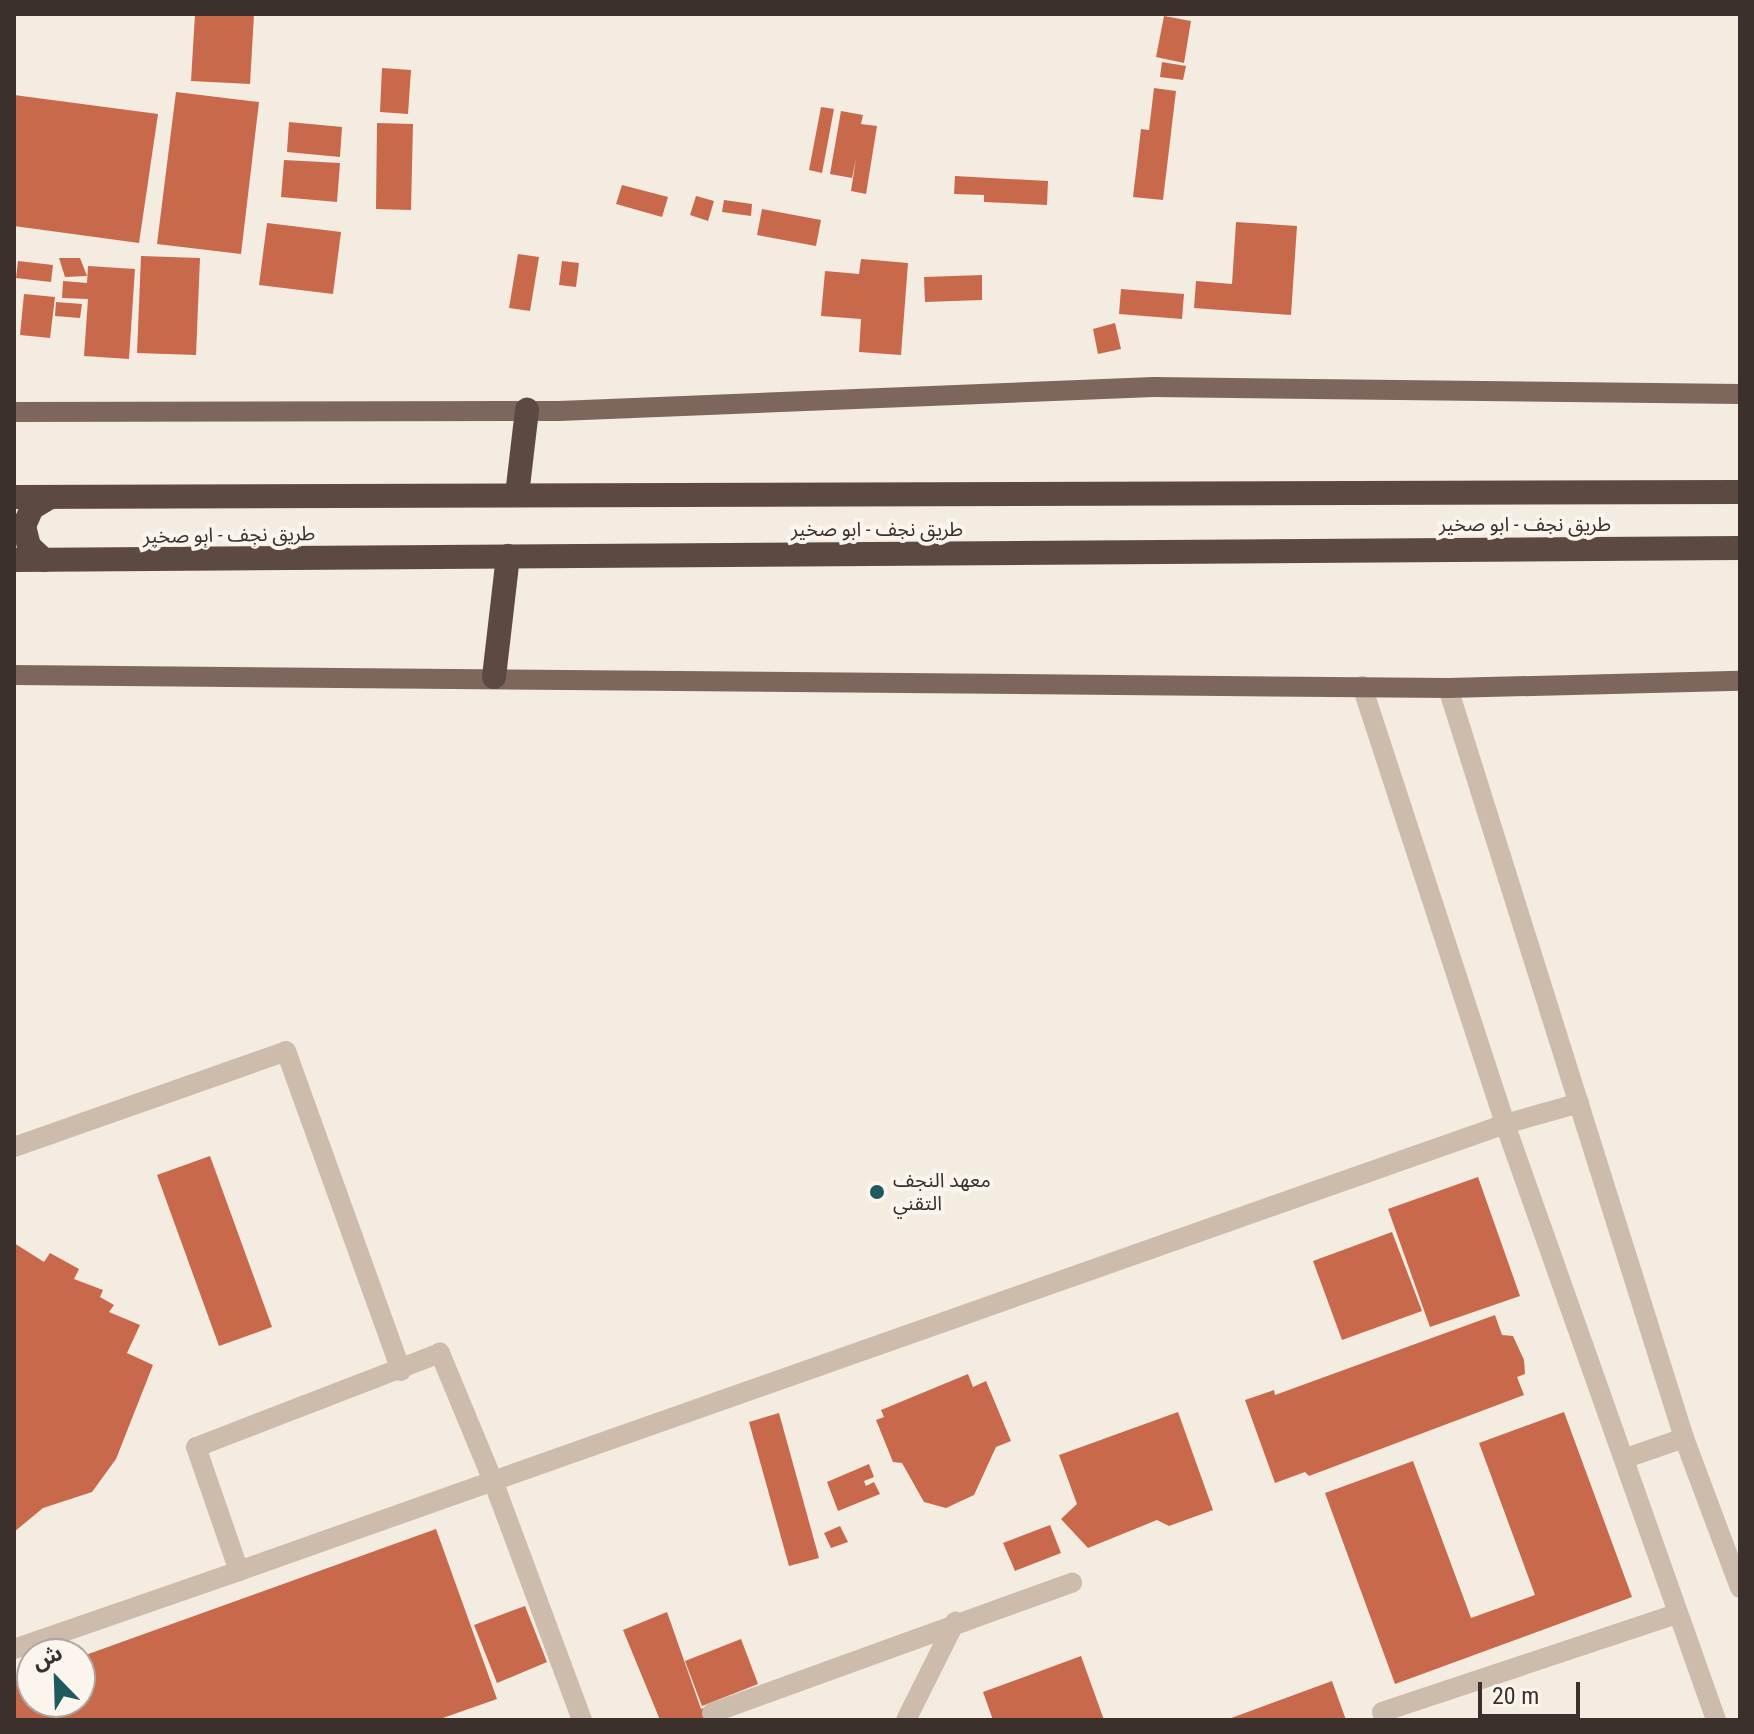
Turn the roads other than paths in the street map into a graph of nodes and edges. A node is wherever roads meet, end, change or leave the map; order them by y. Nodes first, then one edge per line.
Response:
1 (1740, 394) edge
2 (527, 410) junction
3 (14, 412) edge
4 (1740, 492) edge
5 (517, 495) junction
6 (14, 497) edge
7 (50, 497) junction
8 (1740, 548) edge
9 (508, 556) junction
10 (14, 560) edge
11 (44, 560) junction
12 (14, 675) edge
13 (494, 677) junction
14 (1740, 681) edge
15 (1362, 686) junction
16 (1448, 688) junction
17 (1579, 1103) junction
18 (1505, 1124) junction
19 (14, 1147) edge
20 (401, 1371) junction
21 (1684, 1438) junction
22 (1626, 1458) junction
23 (493, 1481) junction
24 (239, 1571) junction
25 (1072, 1583) dead end
26 (1740, 1588) edge
27 (1677, 1614) junction
28 (955, 1622) junction
29 (14, 1649) edge
30 (1382, 1712) dead end
31 (712, 1713) dead end
32 (582, 1720) edge
33 (906, 1720) edge
34 (1716, 1720) edge

1 - 2 main road
2 - 3 main road
2 - 5 highway
4 - 5 highway, طريق نجف - ابو صخير
5 - 7 highway, طريق نجف - ابو صخير
6 - 7 highway, طريق نجف - ابو صخير
7 - 11 highway
8 - 9 highway, طريق نجف - ابو صخير
9 - 11 highway, طريق نجف - ابو صخير
9 - 13 highway
10 - 11 highway, طريق نجف - ابو صخير
12 - 13 main road
13 - 15 main road
14 - 16 main road
15 - 16 main road
15 - 18 lane
16 - 17 lane
17 - 18 lane
17 - 21 lane
18 - 22 lane
18 - 23 lane
19 - 20 lane
20 - 23 lane
20 - 24 lane
21 - 22 lane
21 - 26 lane
22 - 27 lane
23 - 24 lane
23 - 32 lane
24 - 29 lane
25 - 28 lane
27 - 30 lane
27 - 34 lane
28 - 31 lane
28 - 33 lane

